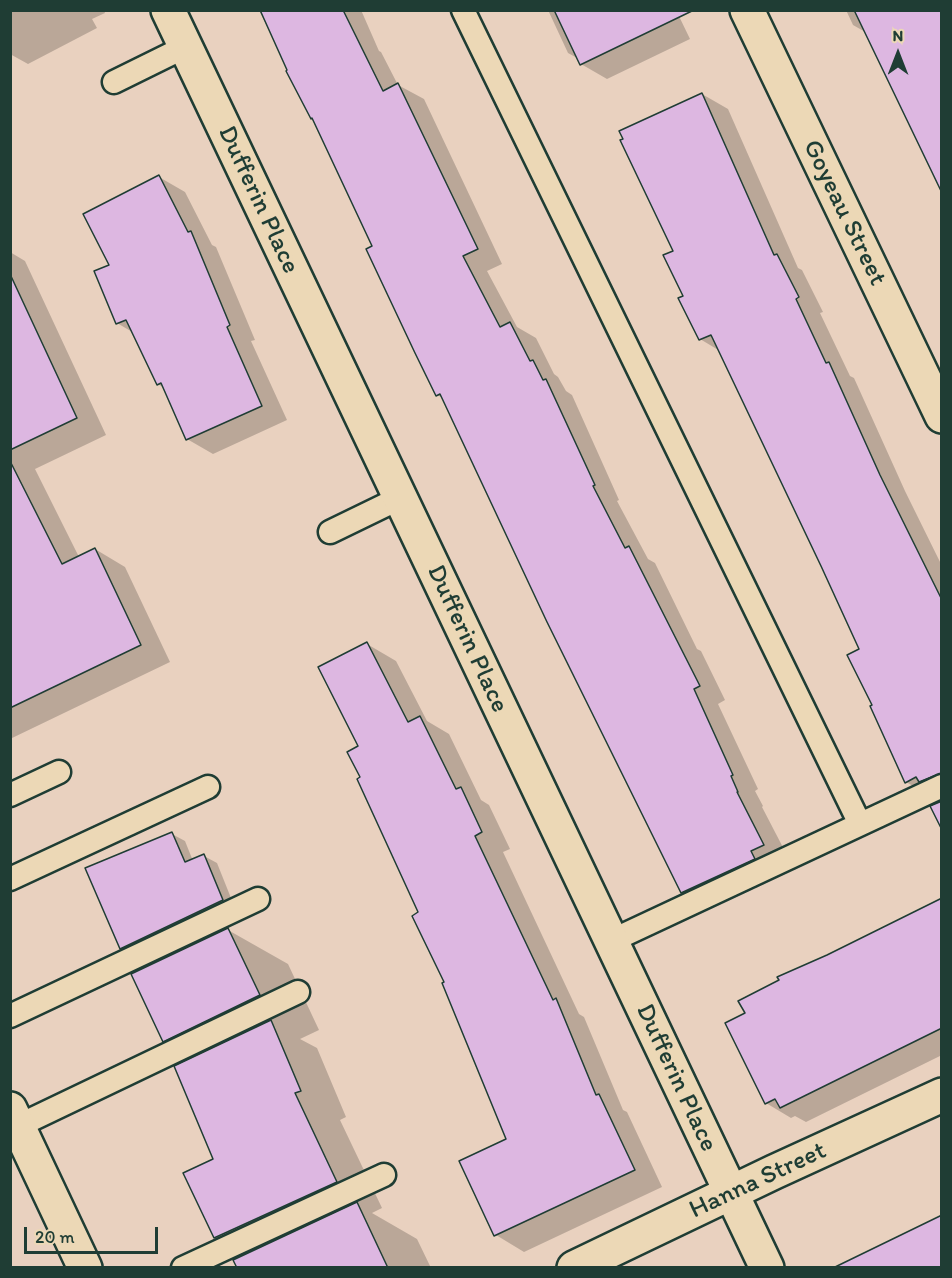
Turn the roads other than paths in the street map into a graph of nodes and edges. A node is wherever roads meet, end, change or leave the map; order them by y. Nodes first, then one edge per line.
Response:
1 (168, 10) edge
2 (463, 10) edge
3 (747, 10) edge
4 (185, 47) junction
5 (114, 82) dead end
6 (942, 416) edge
7 (400, 498) junction
8 (330, 531) dead end
9 (59, 772) dead end
10 (942, 786) edge
11 (208, 787) dead end
12 (10, 795) edge
13 (860, 824) junction
14 (10, 879) edge
15 (258, 899) dead end
16 (611, 941) junction
17 (298, 992) dead end
18 (10, 1016) edge
19 (942, 1095) edge
20 (14, 1118) edge
21 (384, 1175) dead end
22 (731, 1193) junction
23 (85, 1268) edge
24 (183, 1268) edge
25 (574, 1268) edge
26 (766, 1268) edge

1 - 4 street, Dufferin Place
2 - 13 lane
3 - 6 street, Goyeau Street
4 - 5 lane
4 - 7 street, Dufferin Place
7 - 8 lane
7 - 16 street, Dufferin Place
9 - 12 lane
10 - 13 lane
11 - 14 lane
13 - 16 lane
15 - 18 lane
16 - 22 street, Dufferin Place
17 - 20 lane
19 - 22 street, Hanna Street
20 - 23 street
21 - 24 lane
22 - 25 street, Hanna Street
22 - 26 street, Dufferin Place

